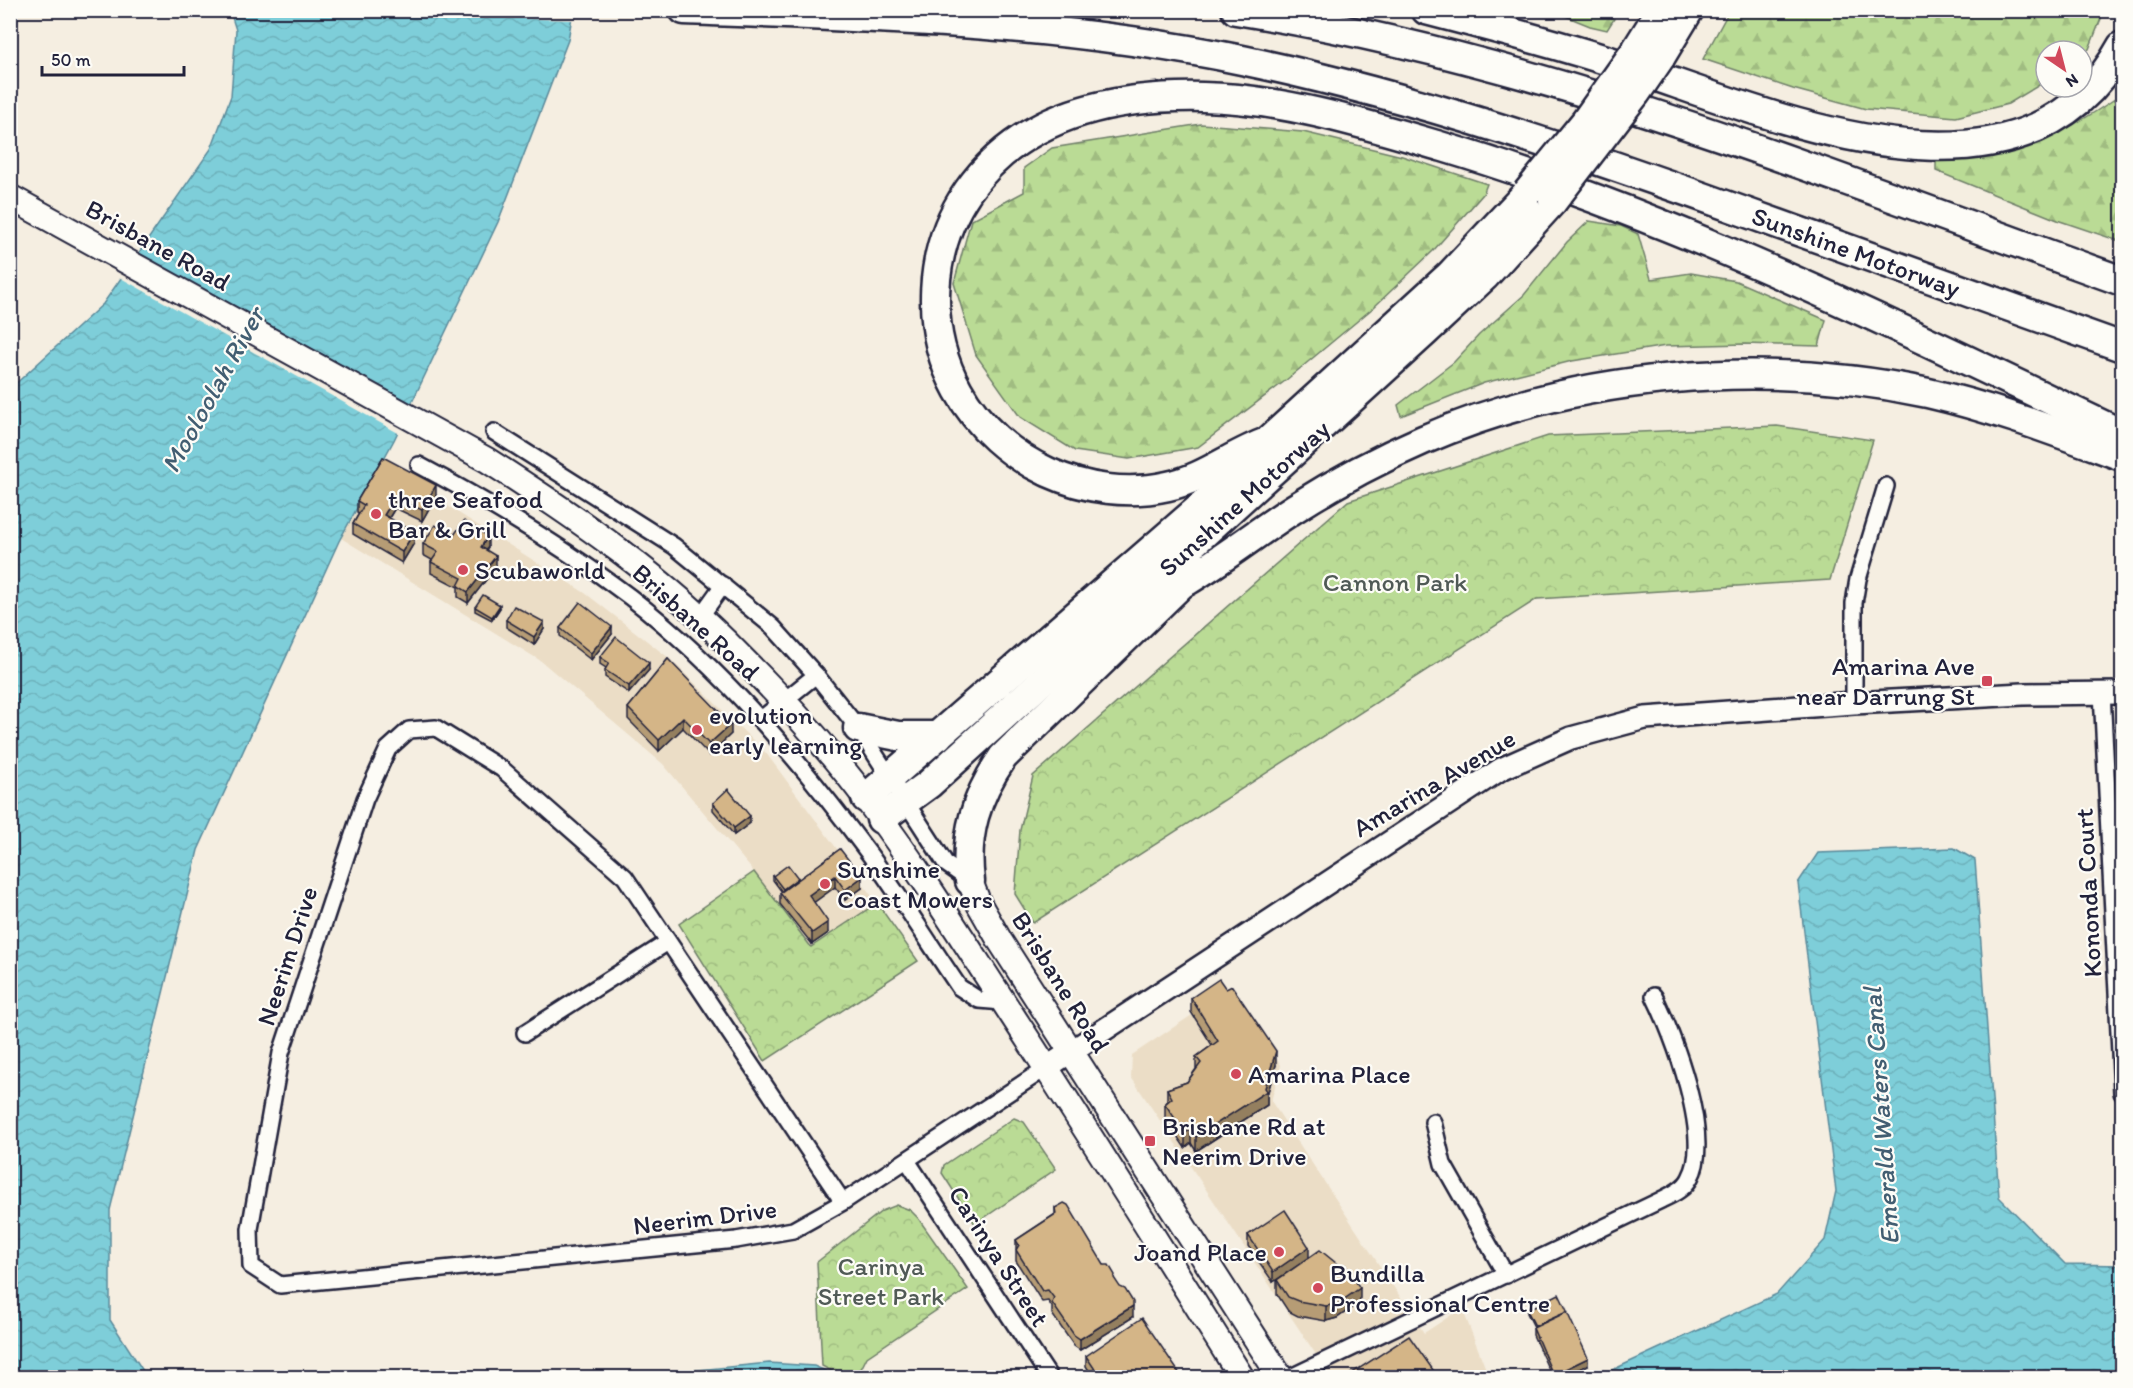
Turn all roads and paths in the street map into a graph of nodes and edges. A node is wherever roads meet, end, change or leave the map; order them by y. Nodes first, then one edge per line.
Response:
1 (684, 10) edge
2 (1236, 10) edge
3 (1426, 10) edge
4 (1661, 10) edge
5 (1689, 10) edge
6 (2122, 46) edge
7 (1648, 54) junction
8 (10, 197) edge
9 (1540, 197) junction
10 (2122, 281) edge
11 (1452, 307) junction
12 (2122, 347) edge
13 (494, 432) dead end
14 (2122, 434) edge
15 (1268, 441) junction
16 (2122, 456) edge
17 (419, 465) dead end
18 (1886, 486) dead end
19 (1187, 581) junction
20 (723, 585) junction
21 (700, 617) junction
22 (816, 675) junction
23 (2112, 692) edge
24 (782, 701) junction
25 (1854, 703) junction
26 (760, 720) junction
27 (858, 728) junction
28 (938, 736) junction
29 (890, 779) junction
30 (905, 803) junction
31 (874, 809) junction
32 (970, 881) junction
33 (668, 942) junction
34 (1654, 996) dead end
35 (1004, 1002) junction
36 (525, 1033) dead end
37 (1071, 1051) junction
38 (1046, 1068) junction
39 (2122, 1093) edge
40 (1433, 1122) dead end
41 (908, 1162) junction
42 (843, 1202) junction
43 (1506, 1275) junction
44 (1050, 1377) edge
45 (1242, 1377) edge
46 (1281, 1377) edge
47 (1289, 1377) edge

1 - 12 highway, Sunshine Motorway
2 - 10 highway
3 - 6 highway
4 - 7 highway, Sunshine Motorway
5 - 7 highway, Sunshine Motorway
7 - 9 highway, Sunshine Motorway, bridge
8 - 21 main road, Brisbane Road
9 - 11 highway, Sunshine Motorway
9 - 15 highway, Sunshine Motorway
11 - 19 highway
11 - 30 highway, Sunshine Motorway
13 - 20 street, Brisbane Road
14 - 15 highway
15 - 28 highway, Sunshine Motorway
16 - 19 highway
17 - 26 street, Brisbane Road
18 - 25 street
19 - 32 highway
20 - 21 street, Brisbane Road
20 - 22 street, Brisbane Road
21 - 24 main road, Brisbane Road
22 - 24 street
22 - 27 street, Brisbane Road
23 - 25 street, Amarina Avenue
23 - 39 street, Kononda Court
24 - 26 street
24 - 31 main road, Brisbane Road
25 - 37 street, Amarina Avenue
26 - 35 street, Brisbane Road
27 - 28 highway
27 - 29 street, Brisbane Road
28 - 29 highway, Sunshine Motorway
29 - 30 street, Brisbane Road
29 - 31 highway, Sunshine Motorway
30 - 31 highway, Sunshine Motorway
30 - 32 street, Brisbane Road
31 - 35 main road, Brisbane Road
32 - 37 main road, Brisbane Road
33 - 36 street
33 - 42 street, Neerim Drive
33 - 42 street, Neerim Drive
34 - 43 street
35 - 38 main road, Brisbane Road
37 - 38 street, Amarina Avenue
37 - 46 main road, Brisbane Road
38 - 41 street, Neerim Drive
38 - 45 main road, Brisbane Road
40 - 43 street
41 - 42 street, Neerim Drive
41 - 44 street, Carinya Street
43 - 47 street

